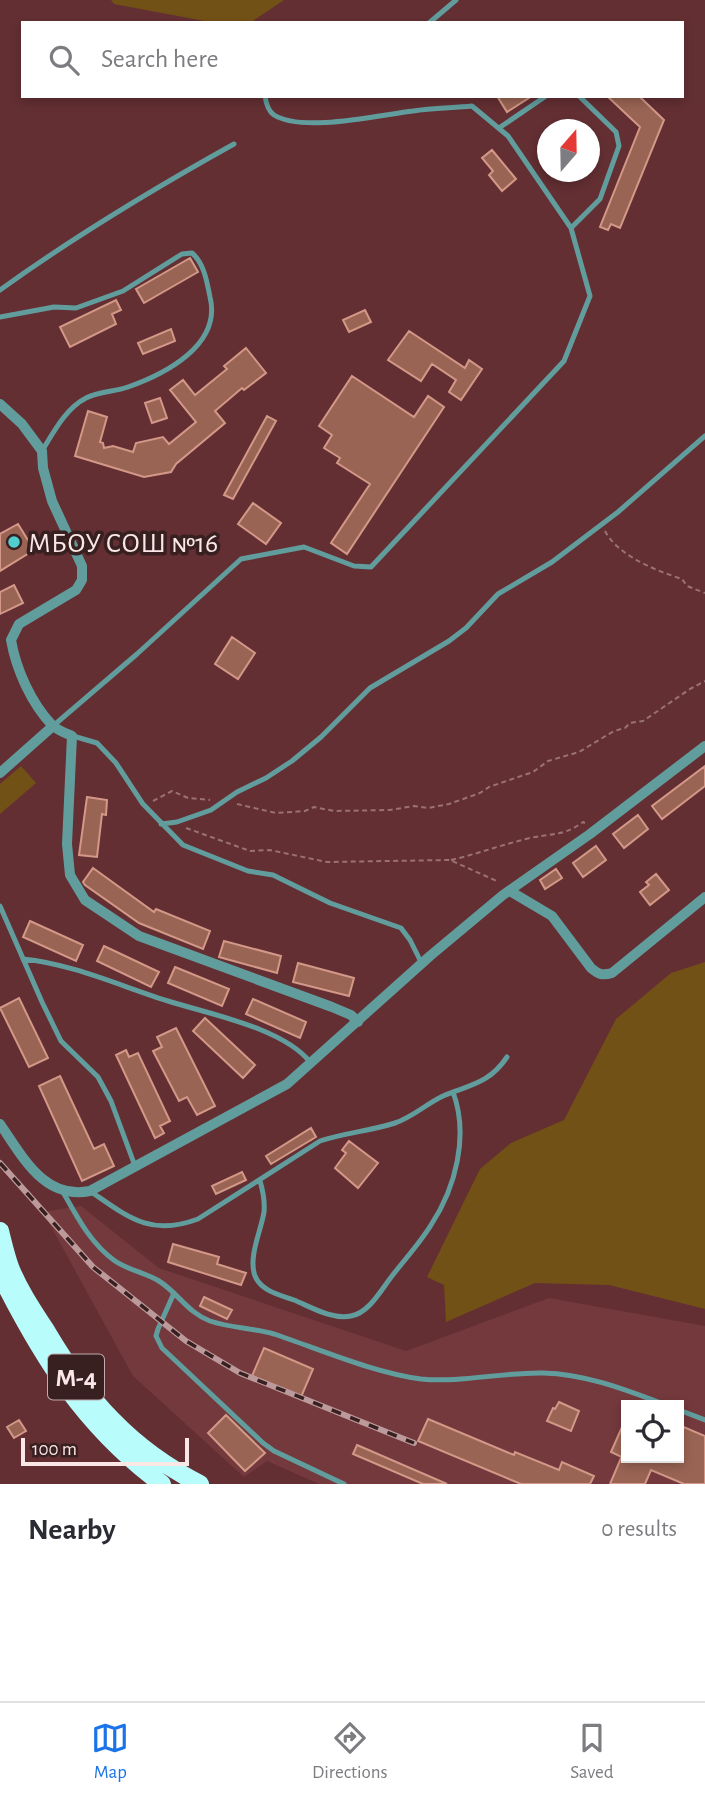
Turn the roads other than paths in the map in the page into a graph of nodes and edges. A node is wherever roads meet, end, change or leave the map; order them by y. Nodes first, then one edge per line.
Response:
1 (456, 0) edge
2 (431, 21) edge
3 (265, 98) edge
4 (543, 98) edge
5 (581, 98) edge
6 (499, 128) junction
7 (234, 145) dead end
8 (571, 228) junction
9 (0, 290) edge
10 (0, 317) edge
11 (0, 404) edge
12 (705, 436) edge
13 (42, 451) junction
14 (5, 641) edge
15 (53, 726) junction
16 (72, 736) junction
17 (705, 746) edge
18 (0, 773) edge
19 (161, 824) junction
20 (510, 890) junction
21 (705, 897) edge
22 (0, 906) edge
23 (23, 959) junction
24 (422, 964) junction
25 (358, 1022) junction
26 (507, 1057) dead end
27 (312, 1064) junction
28 (453, 1092) junction
29 (0, 1124) edge
30 (135, 1166) junction
31 (260, 1181) junction
32 (90, 1191) junction
33 (63, 1192) junction
34 (0, 1231) edge
35 (0, 1274) edge
36 (174, 1293) junction
37 (651, 1400) edge
38 (684, 1412) edge
39 (705, 1420) edge
40 (176, 1472) junction
41 (162, 1484) edge
42 (200, 1484) edge
43 (213, 1484) edge
44 (344, 1484) edge

1 - 2 lane
3 - 6 lane
4 - 6 lane
5 - 8 lane
6 - 8 lane
7 - 9 lane
8 - 15 lane
10 - 13 lane
11 - 13 street
12 - 19 lane
13 - 14 street
14 - 15 street
15 - 16 street
15 - 18 street
16 - 19 lane
16 - 25 street
17 - 20 street
19 - 24 lane
20 - 21 street
20 - 24 street
22 - 23 lane
23 - 27 lane
23 - 30 lane
24 - 25 street
25 - 27 street
26 - 28 lane
27 - 30 street
28 - 31 lane
28 - 31 lane
29 - 33 street
30 - 32 street
31 - 32 lane
32 - 33 street
33 - 36 lane
34 - 40 highway, М-4
35 - 41 highway, М-4
36 - 37 lane
36 - 44 lane
38 - 39 lane
40 - 42 highway, М-4
40 - 43 street

